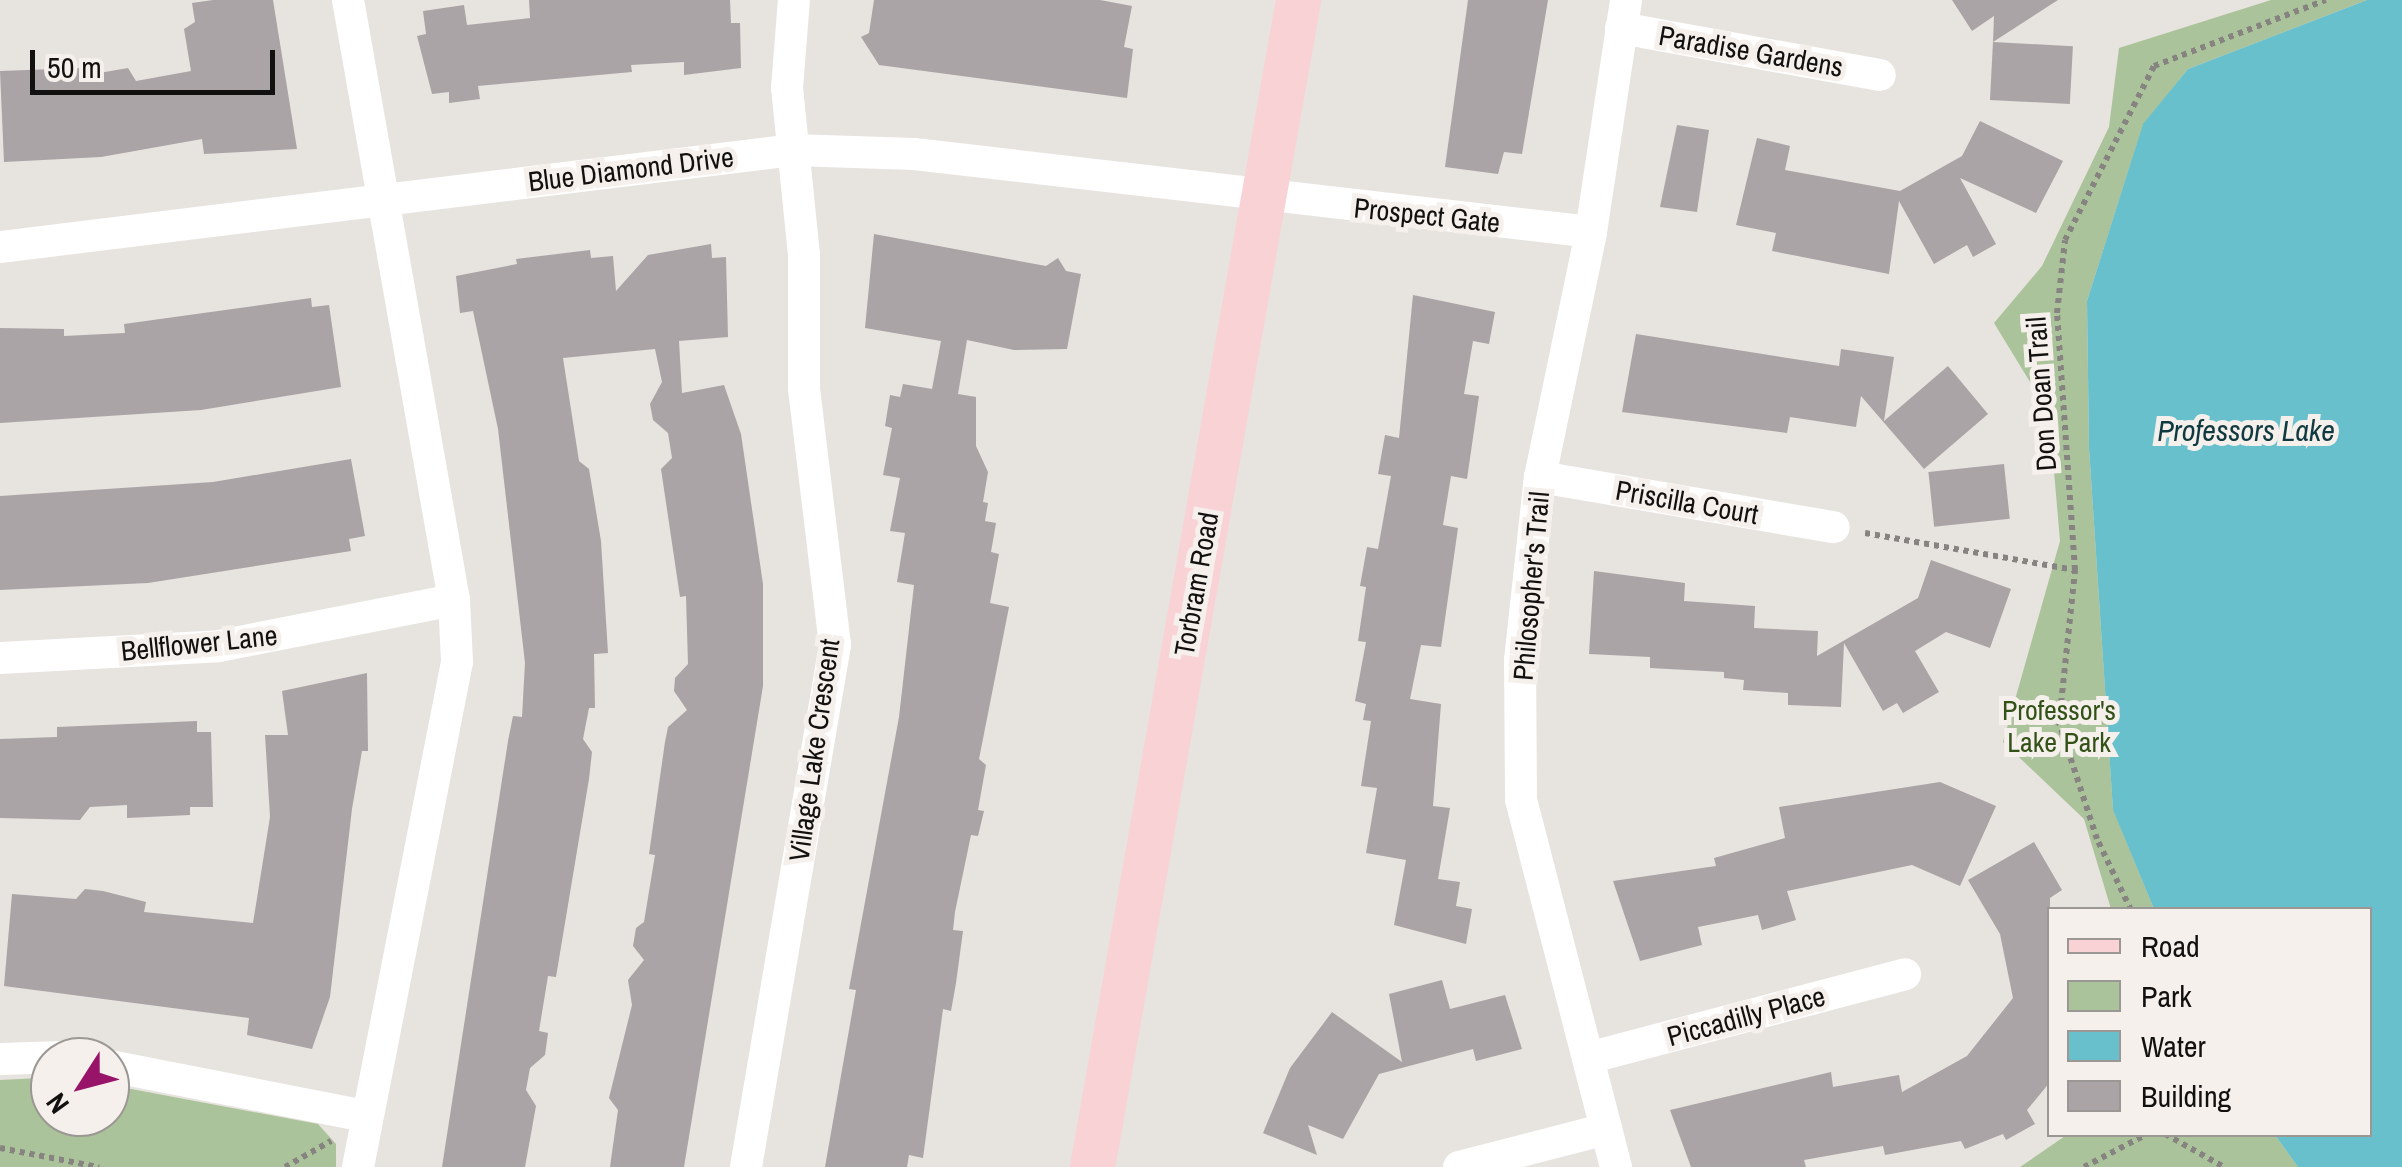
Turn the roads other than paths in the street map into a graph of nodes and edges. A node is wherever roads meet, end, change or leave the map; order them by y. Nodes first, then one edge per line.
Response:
1 (348, 0) edge
2 (794, 0) edge
3 (1298, 0) edge
4 (1624, 14) edge
5 (1880, 75) dead end
6 (794, 150) junction
7 (1264, 198) junction
8 (382, 200) junction
9 (1591, 232) junction
10 (0, 246) edge
11 (1540, 477) junction
12 (1834, 527) road end
13 (454, 600) junction
14 (0, 658) edge
15 (1905, 974) dead end
16 (30, 1058) edge
17 (1588, 1058) junction
18 (0, 1059) edge
19 (130, 1070) edge
20 (366, 1116) junction
21 (1606, 1129) junction
22 (358, 1167) edge
23 (746, 1167) edge
24 (1092, 1167) edge
25 (1459, 1167) edge
26 (1616, 1167) edge

1 - 8 street
2 - 6 street, Village Lake Crescent
3 - 7 main road, Torbram Road
4 - 5 street, Paradise Gardens
4 - 9 street, Philosopher's Trail
6 - 7 street, Blue Diamond Drive
6 - 8 street, Blue Diamond Drive
6 - 23 street, Village Lake Crescent
7 - 9 street, Prospect Gate
7 - 24 main road, Torbram Road
8 - 10 street, Blue Diamond Drive
8 - 13 street
9 - 11 street, Philosopher's Trail
11 - 12 street, Priscilla Court
11 - 17 street, Philosopher's Trail
13 - 14 street, Bellflower Lane
13 - 20 street
15 - 17 street, Piccadilly Place
16 - 18 street
17 - 21 street, Philosopher's Trail
19 - 20 street
20 - 22 street
21 - 25 street
21 - 26 street, Philosopher's Trail

